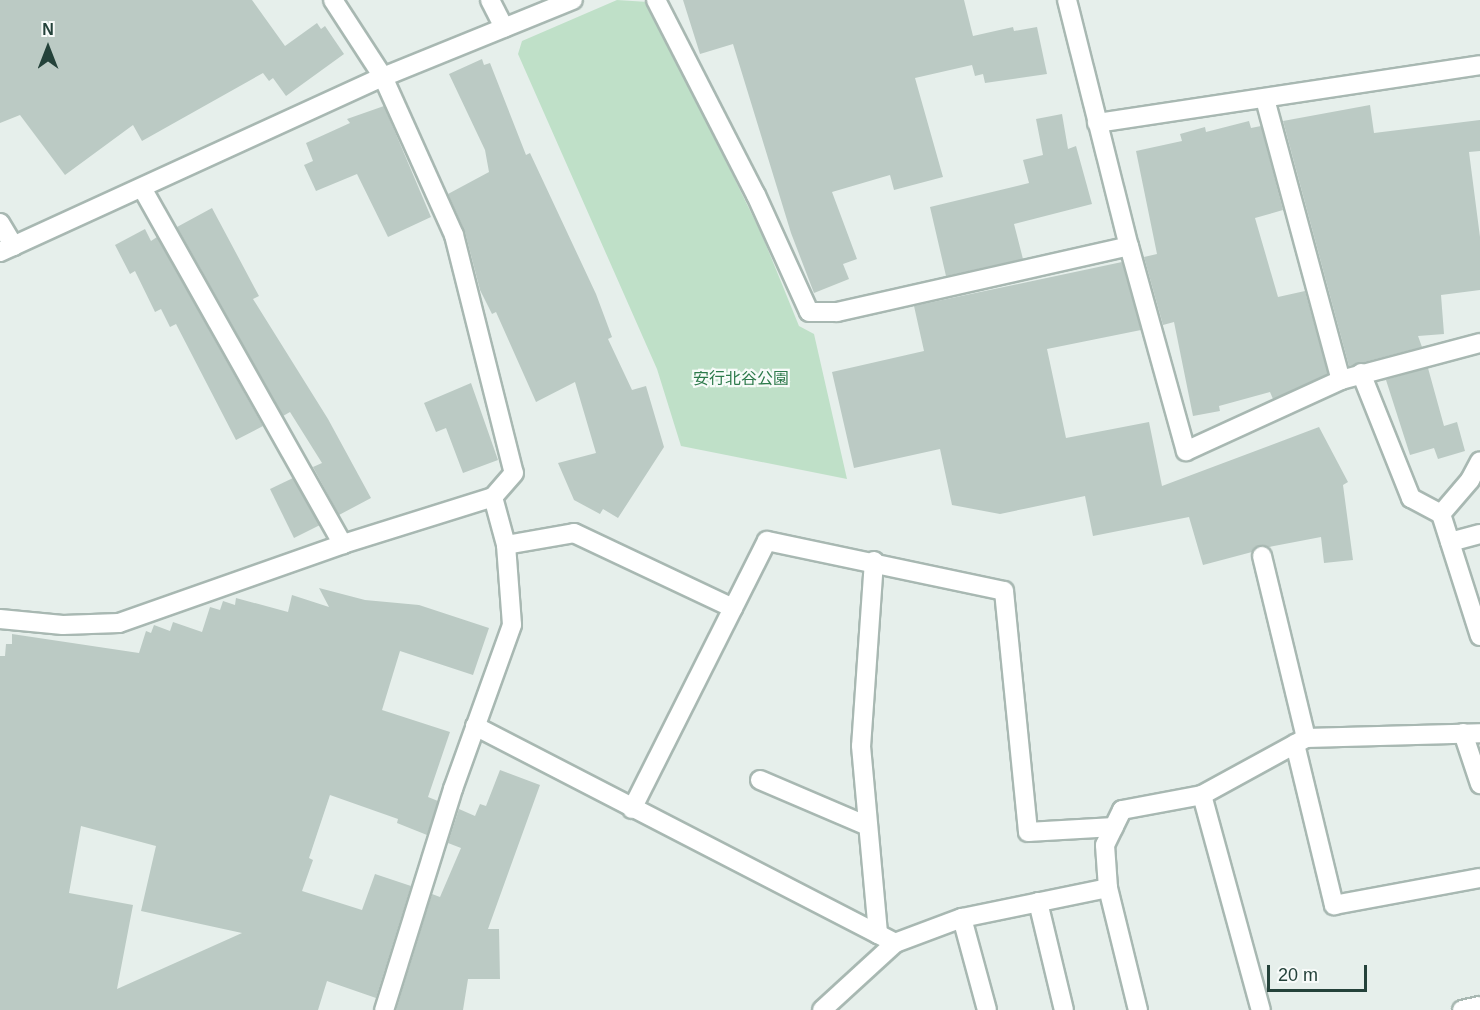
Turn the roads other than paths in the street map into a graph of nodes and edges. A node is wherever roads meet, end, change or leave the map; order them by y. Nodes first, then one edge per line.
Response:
1 (490, 0) edge
2 (573, 0) edge
3 (656, 0) edge
4 (1067, 0) edge
5 (337, 1) edge
6 (504, 27) junction
7 (1480, 65) edge
8 (383, 77) junction
9 (1265, 99) junction
10 (1097, 123) junction
11 (142, 188) junction
12 (0, 223) edge
13 (1128, 246) junction
14 (7, 249) edge
15 (1480, 343) edge
16 (1361, 373) junction
17 (1341, 380) junction
18 (1480, 461) edge
19 (493, 497) junction
20 (1441, 514) junction
21 (1480, 534) edge
22 (1450, 542) junction
23 (343, 544) junction
24 (506, 545) junction
25 (1262, 556) dead end
26 (874, 561) junction
27 (733, 608) junction
28 (0, 619) edge
29 (1480, 636) edge
30 (475, 726) junction
31 (1471, 733) edge
32 (1300, 741) junction
33 (760, 780) dead end
34 (1480, 784) edge
35 (1202, 795) junction
36 (632, 808) junction
37 (868, 826) junction
38 (1114, 827) junction
39 (1480, 878) edge
40 (1108, 888) junction
41 (1038, 902) junction
42 (962, 918) junction
43 (878, 934) junction
44 (895, 943) junction
45 (1480, 1006) edge
46 (384, 1010) edge
47 (822, 1010) edge
48 (987, 1010) edge
49 (1064, 1010) edge
50 (1138, 1010) edge
51 (1261, 1010) edge
52 (1462, 1010) edge

1 - 6 street
2 - 6 street
3 - 13 street
4 - 10 street
5 - 8 street
6 - 8 street
7 - 9 street
8 - 11 street
8 - 19 street
9 - 10 street
9 - 17 street
10 - 13 street
11 - 14 street
11 - 23 street
12 - 14 street
13 - 17 street
15 - 16 street
16 - 17 street
16 - 20 street
18 - 20 street
19 - 23 street
19 - 24 street
20 - 22 street
21 - 22 street
22 - 29 street
23 - 28 street
24 - 27 street
24 - 30 street
25 - 32 street
26 - 27 street
26 - 37 street
26 - 38 street
27 - 36 street
30 - 36 street
30 - 46 street
31 - 32 street
31 - 34 street
32 - 35 street
32 - 39 street
33 - 37 street
35 - 38 street
35 - 51 street
36 - 43 street
37 - 43 street
38 - 40 street
40 - 41 street
40 - 50 street
41 - 42 street
41 - 49 street
42 - 44 street
42 - 48 street
43 - 44 street
44 - 47 street
45 - 52 street

